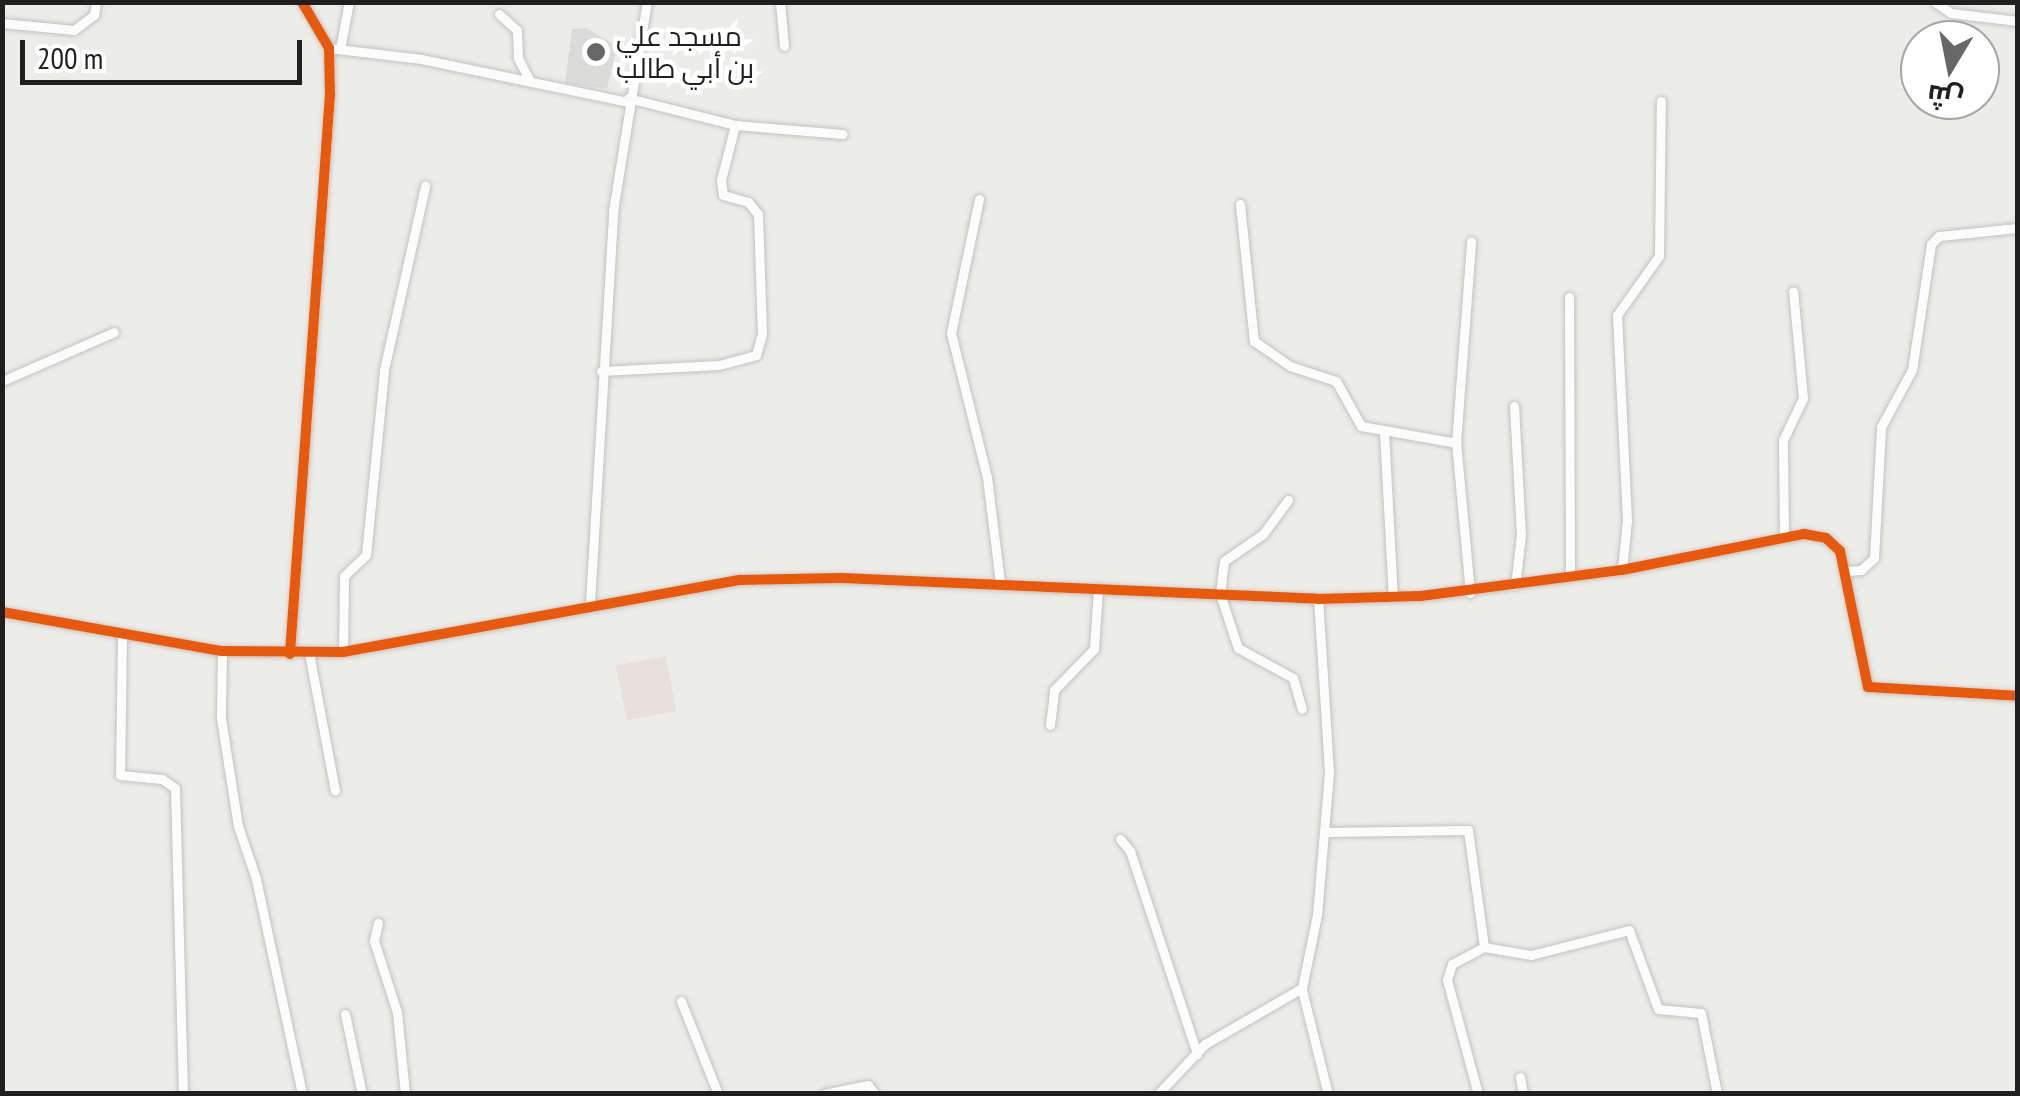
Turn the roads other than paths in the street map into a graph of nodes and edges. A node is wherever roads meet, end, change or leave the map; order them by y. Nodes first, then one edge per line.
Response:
1 (96, 2) edge
2 (302, 2) edge
3 (349, 2) edge
4 (647, 2) edge
5 (780, 2) edge
6 (1935, 2) edge
7 (500, 14) dead end
8 (2, 22) edge
9 (2018, 22) edge
10 (784, 46) dead end
11 (335, 48) junction
12 (530, 82) junction
13 (628, 100) junction
14 (1661, 101) dead end
15 (735, 125) junction
16 (843, 134) dead end
17 (425, 186) dead end
18 (979, 200) dead end
19 (1240, 204) dead end
20 (2018, 228) edge
21 (1471, 242) dead end
22 (1793, 290) dead end
23 (1569, 297) dead end
24 (114, 332) dead end
25 (601, 371) junction
26 (2, 380) edge
27 (1514, 406) dead end
28 (1384, 432) junction
29 (1456, 442) junction
30 (1288, 500) dead end
31 (1784, 538) junction
32 (1622, 570) junction
33 (1844, 571) junction
34 (1570, 575) junction
35 (1000, 584) junction
36 (1515, 585) junction
37 (1098, 588) junction
38 (1470, 593) junction
39 (1220, 594) junction
40 (1393, 596) junction
41 (1318, 599) junction
42 (590, 603) junction
43 (2, 612) edge
44 (122, 634) junction
45 (222, 651) junction
46 (343, 652) junction
47 (309, 653) junction
48 (290, 654) junction
49 (2018, 696) edge
50 (1302, 709) dead end
51 (1050, 725) dead end
52 (335, 791) dead end
53 (1327, 832) junction
54 (1120, 840) dead end
55 (378, 924) dead end
56 (1484, 947) junction
57 (1302, 988) junction
58 (681, 1001) dead end
59 (345, 1014) dead end
60 (1197, 1054) junction
61 (1520, 1077) dead end
62 (183, 1094) edge
63 (302, 1094) edge
64 (362, 1094) edge
65 (405, 1094) edge
66 (718, 1094) edge
67 (824, 1094) edge
68 (875, 1094) edge
69 (1158, 1094) edge
70 (1328, 1094) edge
71 (1478, 1094) edge
72 (1523, 1094) edge
73 (1717, 1094) edge

1 - 8 street
2 - 11 street
3 - 11 street
4 - 13 street
5 - 10 street
6 - 9 street
7 - 12 street
11 - 12 street
11 - 48 street
12 - 13 street
13 - 15 street
13 - 25 street
14 - 32 street
15 - 16 street
15 - 25 street
17 - 46 street
18 - 35 street
19 - 28 street
20 - 33 street
21 - 29 street
22 - 31 street
23 - 34 street
24 - 26 street
25 - 42 street
27 - 36 street
28 - 29 street
28 - 40 street
29 - 38 street
30 - 39 street
31 - 32 street
31 - 33 street
32 - 34 street
33 - 49 street
34 - 36 street
35 - 37 street
35 - 42 street
36 - 38 street
37 - 39 street
37 - 51 street
38 - 40 street
39 - 41 street
39 - 50 street
40 - 41 street
41 - 53 street
42 - 46 street
43 - 44 street
44 - 45 street
44 - 62 street
45 - 48 street
45 - 63 street
46 - 47 street
47 - 48 street
47 - 52 street
53 - 56 street
53 - 57 street
54 - 60 street
55 - 65 street
56 - 71 street
56 - 73 street
57 - 60 street
57 - 70 street
58 - 66 street
59 - 64 street
60 - 69 street
61 - 72 street
67 - 68 street

